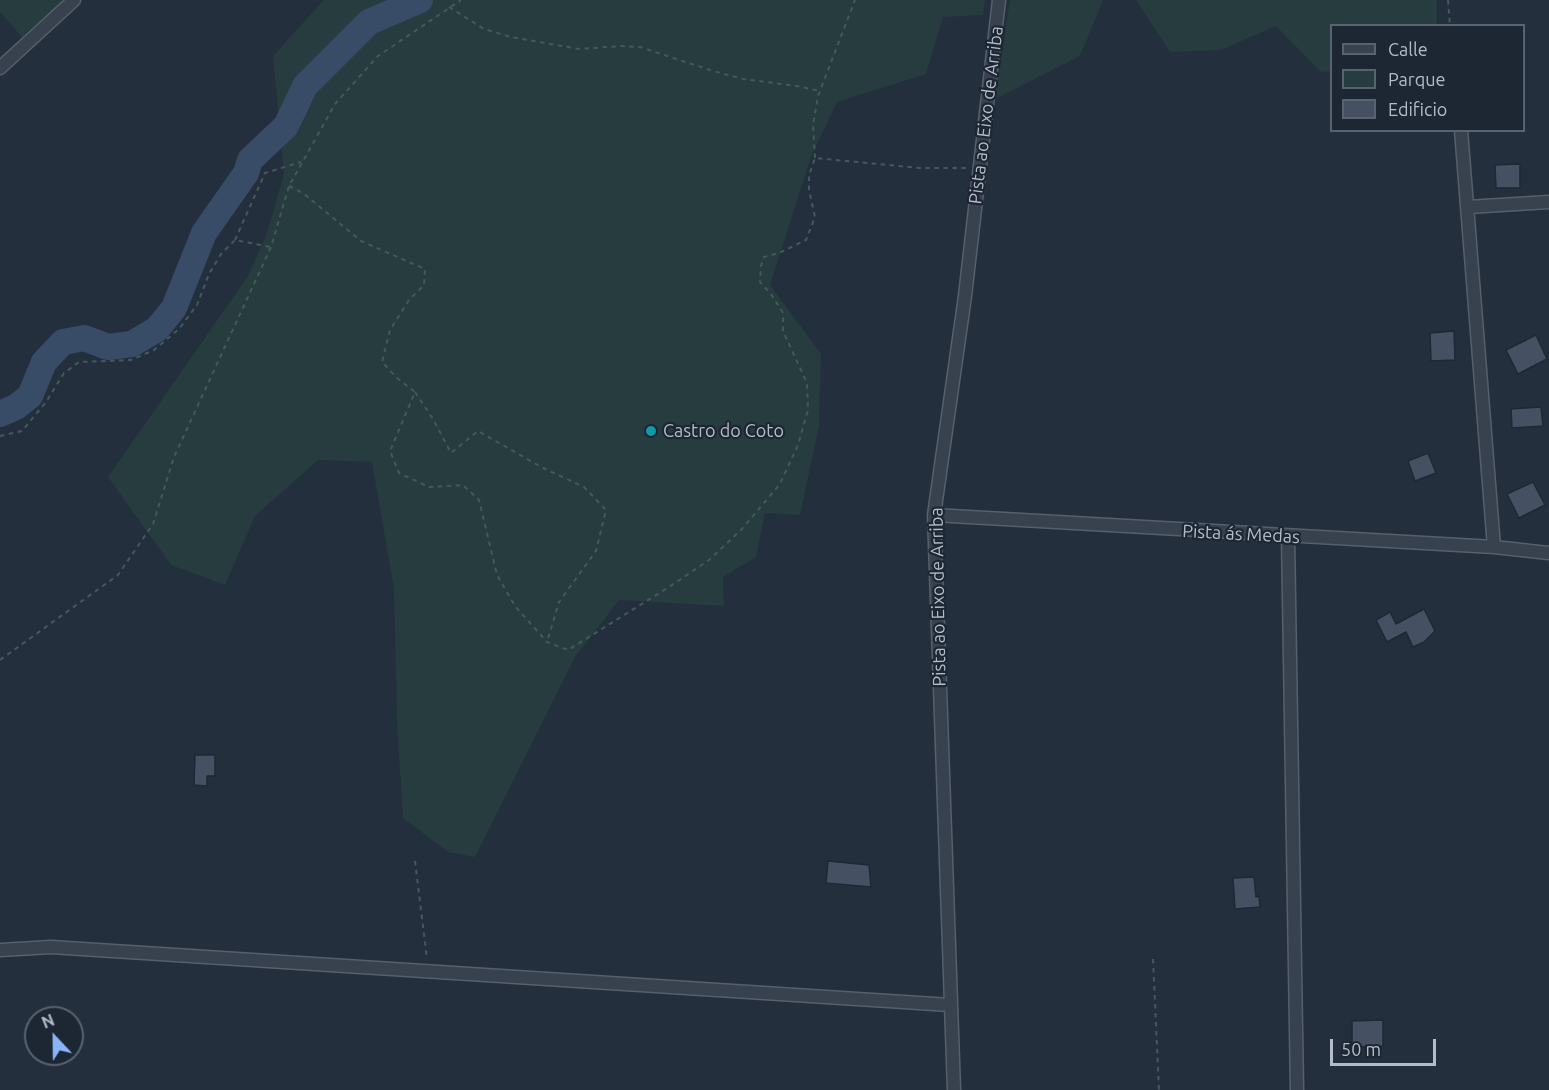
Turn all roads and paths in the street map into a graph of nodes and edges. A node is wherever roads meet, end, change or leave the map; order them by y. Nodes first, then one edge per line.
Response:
1 (74, 0) edge
2 (461, 0) edge
3 (855, 0) edge
4 (999, 0) edge
5 (1448, 0) edge
6 (448, 7) junction
7 (1450, 24) edge
8 (0, 68) edge
9 (820, 91) junction
10 (1461, 132) edge
11 (815, 158) junction
12 (303, 161) junction
13 (980, 169) junction
14 (289, 186) junction
15 (1549, 202) edge
16 (1468, 207) junction
17 (235, 240) junction
18 (271, 247) junction
19 (415, 392) junction
20 (0, 436) edge
21 (934, 515) junction
22 (1288, 536) junction
23 (1494, 548) junction
24 (1549, 553) edge
25 (547, 642) junction
26 (0, 660) edge
27 (415, 861) dead end
28 (0, 950) edge
29 (1153, 959) dead end
30 (428, 971) junction
31 (950, 1005) junction
32 (954, 1090) edge
33 (1159, 1090) edge
34 (1297, 1090) edge

1 - 8 street
2 - 6 path
3 - 9 path
4 - 13 street, Pista ao Eixo de Arriba
5 - 7 path
6 - 9 path
6 - 12 path
9 - 11 path
10 - 16 street
11 - 13 path
11 - 25 path
12 - 14 path
12 - 17 path
13 - 21 street, Pista ao Eixo de Arriba
14 - 18 path
14 - 19 path
15 - 16 street
16 - 23 street
17 - 18 path
17 - 20 path
18 - 26 path
19 - 25 path
19 - 25 path
21 - 22 street, Pista ás Medas
21 - 31 street, Pista ao Eixo de Arriba
22 - 23 street, Pista ás Medas
22 - 34 street
23 - 24 street, Pista ás Medas
27 - 30 path
28 - 30 street
29 - 33 path
30 - 31 street
31 - 32 street, Pista ao Eixo de Arriba

